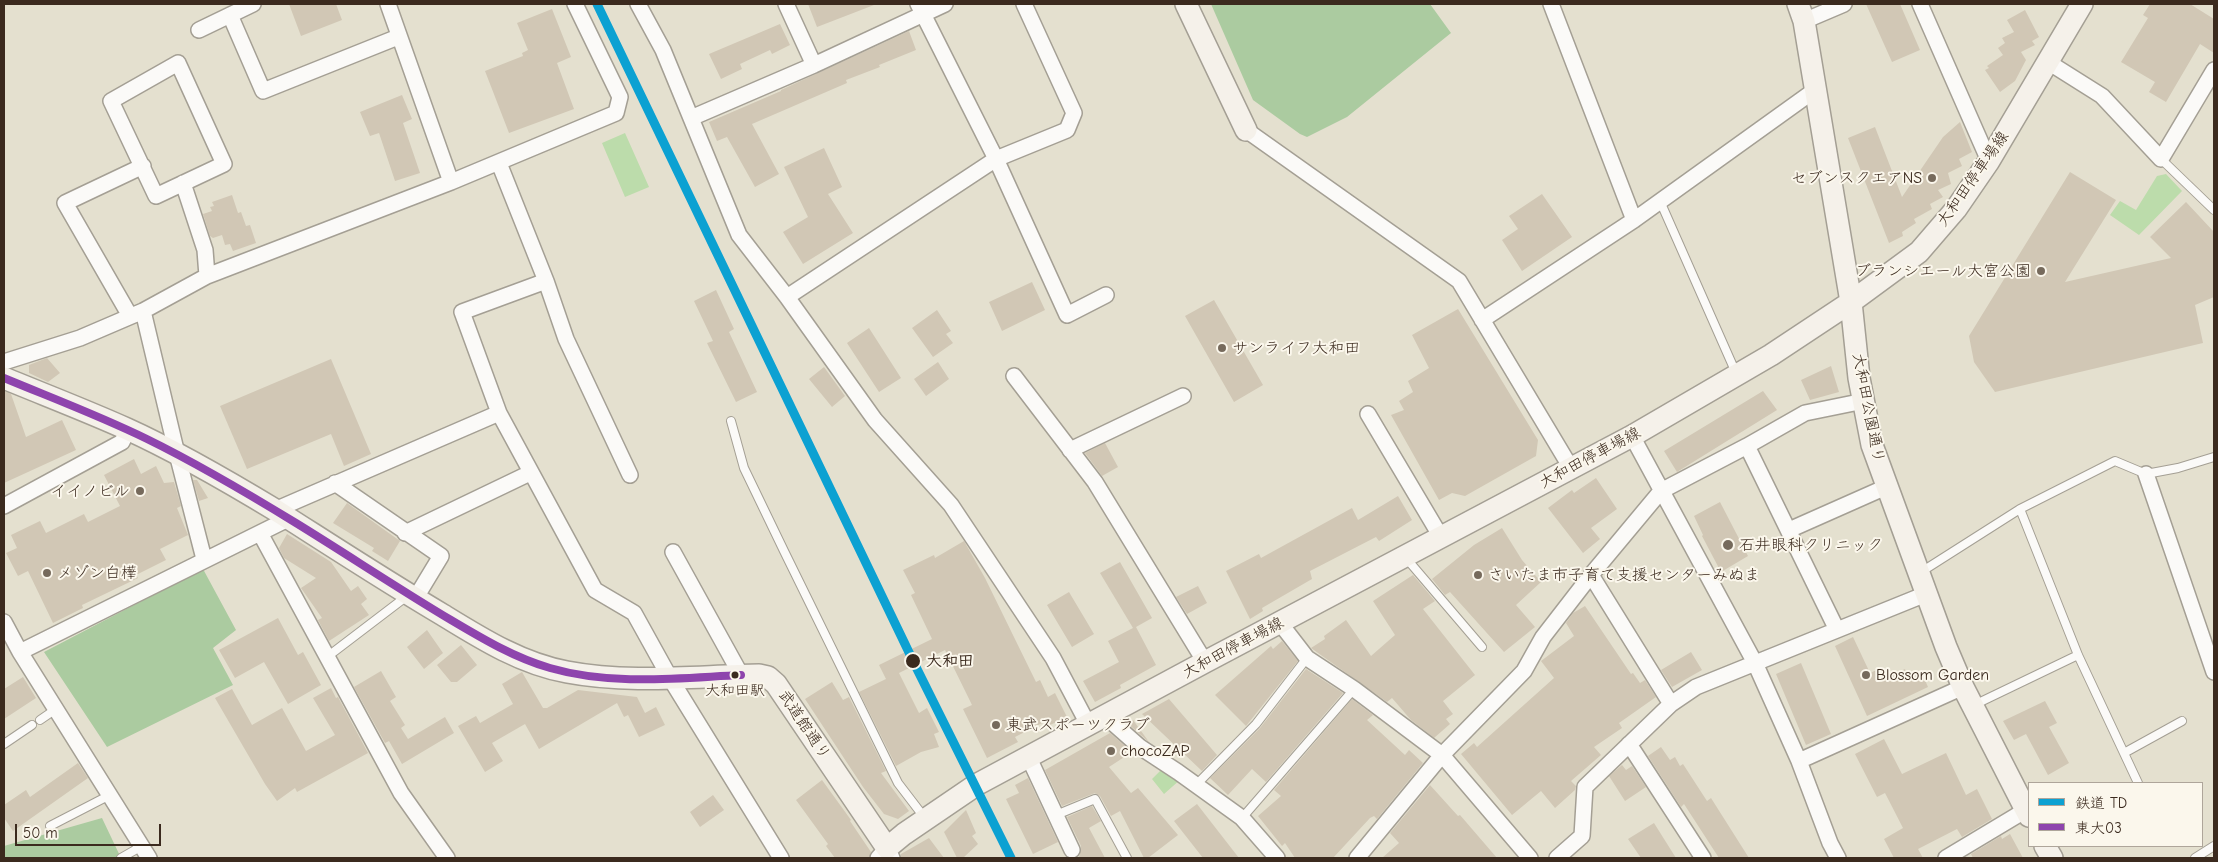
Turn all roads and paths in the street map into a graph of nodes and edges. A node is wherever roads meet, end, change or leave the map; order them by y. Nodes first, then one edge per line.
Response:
1 (254, 4) edge
2 (388, 4) edge
3 (575, 4) edge
4 (638, 4) edge
5 (786, 4) edge
6 (945, 4) edge
7 (1024, 4) edge
8 (1186, 4) edge
9 (1551, 4) edge
10 (1844, 4) edge
11 (1920, 4) edge
12 (2082, 4) edge
13 (920, 9) edge
14 (1801, 12) edge
15 (230, 15) junction
16 (199, 30) dead end
17 (398, 36) junction
18 (2048, 62) junction
19 (814, 65) junction
20 (2214, 72) edge
21 (1815, 90) junction
22 (691, 118) junction
23 (1246, 130) joint
24 (2162, 159) junction
25 (996, 160) junction
26 (1989, 161) junction
27 (499, 163) junction
28 (143, 166) junction
29 (451, 182) junction
30 (183, 183) junction
31 (1660, 201) junction
32 (2214, 210) edge
33 (1634, 220) junction
34 (207, 276) junction
35 (546, 281) junction
36 (1106, 296) dead end
37 (787, 297) junction
38 (1851, 302) junction
39 (137, 314) junction
40 (1482, 320) junction
41 (4, 362) edge
42 (1737, 375) junction
43 (1014, 376) dead end
44 (4, 378) edge
45 (1183, 396) dead end
46 (1864, 402) junction
47 (499, 413) junction
48 (1368, 414) dead end
49 (731, 421) dead end
50 (128, 430) junction
51 (1632, 436) junction
52 (1747, 446) junction
53 (1070, 450) junction
54 (176, 454) junction
55 (2214, 457) edge
56 (1570, 468) junction
57 (530, 473) junction
58 (2146, 474) junction
59 (630, 475) dead end
60 (335, 483) junction
61 (1886, 487) junction
62 (1662, 491) junction
63 (4, 506) edge
64 (2020, 509) junction
65 (282, 514) junction
66 (1789, 530) junction
67 (260, 533) junction
68 (405, 533) junction
69 (1441, 537) junction
70 (673, 552) dead end
71 (1405, 557) junction
72 (204, 559) junction
73 (1918, 574) junction
74 (1591, 575) junction
75 (1926, 594) junction
76 (412, 597) junction
77 (4, 622) edge
78 (1280, 623) junction
79 (1837, 630) junction
80 (1482, 647) dead end
81 (20, 652) junction
82 (2078, 655) junction
83 (327, 657) junction
84 (1307, 658) junction
85 (1204, 662) junction
86 (1754, 663) junction
87 (2214, 672) edge
88 (741, 675) junction
89 (670, 678) junction
90 (1354, 689) junction
91 (1968, 696) junction
92 (1671, 704) junction
93 (56, 709) junction
94 (40, 720) dead end
95 (1098, 721) junction
96 (2182, 721) dead end
97 (32, 725) dead end
98 (4, 744) edge
99 (1628, 744) junction
100 (2124, 753) junction
101 (1442, 755) junction
102 (1029, 758) junction
103 (1799, 760) junction
104 (2138, 782) edge
105 (1196, 785) junction
106 (110, 795) junction
107 (2028, 813) edge
108 (1056, 815) junction
109 (1242, 818) junction
110 (926, 819) junction
111 (50, 826) dead end
112 (2214, 846) edge
113 (2046, 847) edge
114 (1072, 850) dead end
115 (146, 852) edge
116 (885, 855) edge
117 (121, 858) edge
118 (447, 858) edge
119 (780, 858) edge
120 (1127, 858) edge
121 (1277, 858) edge
122 (1357, 858) edge
123 (1530, 858) edge
124 (1557, 858) edge
125 (1703, 858) edge
126 (1838, 858) edge
127 (1946, 858) edge
128 (2052, 858) edge
129 (2195, 858) edge

1 - 15 street
2 - 17 street
3 - 27 street
4 - 22 street
5 - 19 street
6 - 13 street
7 - 25 street
8 - 23 street
9 - 33 street
10 - 14 street
11 - 26 street
12 - 18 street, 大和田停車場線
13 - 19 street
13 - 25 street
14 - 21 street, 大和田公園通り
15 - 16 street
15 - 17 street
17 - 29 street
18 - 24 street
18 - 26 street, 大和田停車場線
19 - 22 street
20 - 24 street
21 - 31 street
21 - 38 street, 大和田公園通り
22 - 37 street
23 - 40 street
24 - 32 lane
25 - 36 street
25 - 37 street
26 - 38 street, 大和田停車場線
27 - 29 street
27 - 35 street
28 - 30 street
28 - 30 street
28 - 39 street
29 - 34 street
30 - 34 street
31 - 33 street
31 - 42 lane
33 - 40 street
34 - 39 street
35 - 47 street
35 - 59 street
37 - 95 street
38 - 42 street, 大和田停車場線
38 - 46 street, 大和田公園通り
39 - 41 street
39 - 54 street
40 - 56 street
42 - 51 street, 大和田停車場線
43 - 53 street
44 - 50 street, 武道館通り
45 - 53 street
46 - 52 street
46 - 61 street, 大和田公園通り
47 - 57 street
47 - 60 street
48 - 69 street
49 - 110 lane
50 - 54 street, 武道館通り
50 - 63 street
51 - 56 street, 大和田停車場線
51 - 62 street
52 - 62 street
52 - 66 street
53 - 85 street
54 - 65 street, 武道館通り
54 - 72 street
55 - 58 lane
56 - 69 street, 大和田停車場線
57 - 68 street
57 - 89 street
58 - 64 lane
58 - 87 street
60 - 65 street
60 - 68 street
61 - 66 street
61 - 73 street, 大和田公園通り
62 - 74 street
62 - 86 street
64 - 73 lane
64 - 82 lane
65 - 67 street
65 - 76 street, 武道館通り
66 - 79 street
67 - 72 street
67 - 83 street
68 - 76 street
69 - 71 street, 大和田停車場線
70 - 88 street
71 - 78 street, 大和田停車場線
71 - 80 lane
72 - 81 street
73 - 75 street, 大和田公園通り
74 - 92 street
74 - 101 street
75 - 79 street
75 - 91 street, 大和田公園通り
76 - 83 lane
76 - 89 street, 武道館通り
77 - 81 street
78 - 84 street
78 - 85 street, 大和田停車場線
79 - 86 street
81 - 93 street
82 - 91 lane
82 - 100 lane
83 - 118 street
84 - 90 street
84 - 105 lane
85 - 95 street, 大和田停車場線
86 - 92 street
86 - 103 street
88 - 89 street, 武道館通り
88 - 116 street, 武道館通り
89 - 119 street
90 - 101 street
90 - 109 lane
91 - 103 street
91 - 107 street, 大和田公園通り
92 - 99 street
93 - 94 lane
93 - 106 street
95 - 102 street, 大和田停車場線
95 - 105 street
96 - 100 lane
97 - 98 lane
99 - 124 street
99 - 125 street
100 - 104 lane
101 - 122 street
101 - 123 street
102 - 108 street
102 - 110 street, 大和田停車場線
103 - 126 street
105 - 109 street
106 - 111 lane
106 - 115 street
107 - 127 street
108 - 114 street
108 - 120 lane
109 - 121 street
110 - 116 street, 大和田停車場線
112 - 129 lane
113 - 128 street
115 - 117 lane

